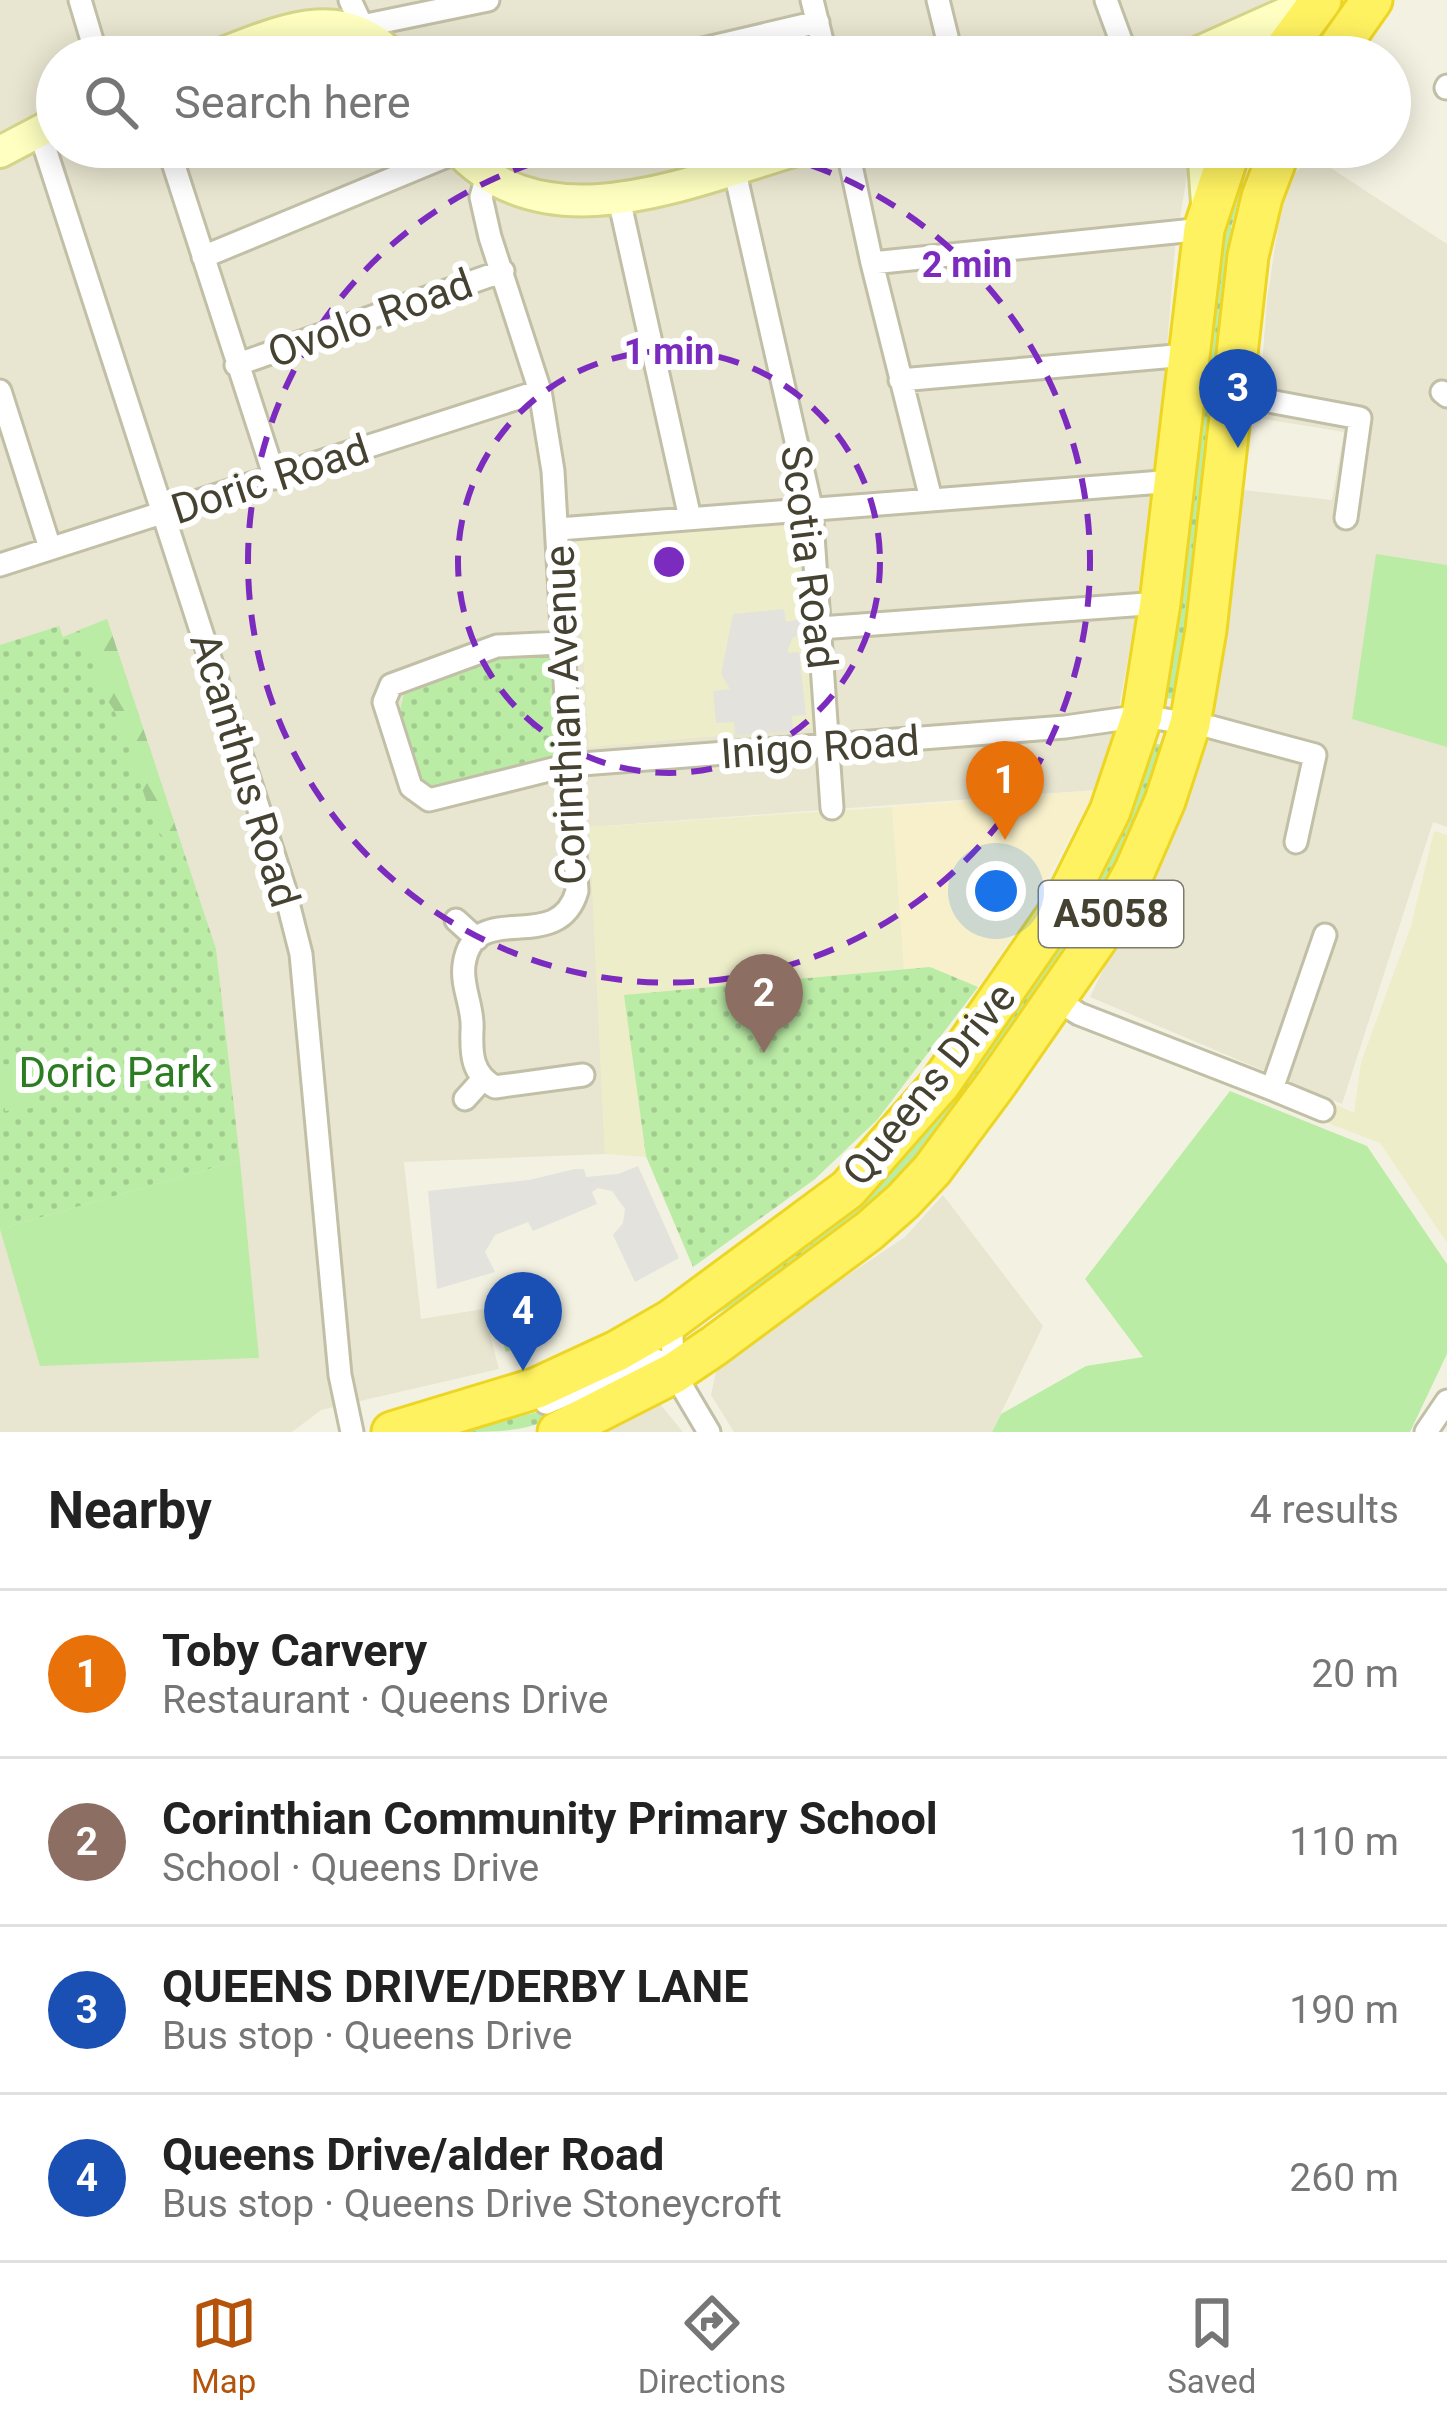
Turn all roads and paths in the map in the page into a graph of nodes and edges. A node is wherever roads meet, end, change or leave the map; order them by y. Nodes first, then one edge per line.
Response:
1 (80, 0) edge
2 (488, 0) edge
3 (938, 0) edge
4 (1106, 0) edge
5 (815, 11) edge
6 (356, 13) edge
7 (1338, 16) edge
8 (91, 36) edge
9 (268, 36) edge
10 (376, 36) edge
11 (736, 36) edge
12 (947, 36) edge
13 (1119, 36) edge
14 (1265, 36) edge
15 (1309, 36) edge
16 (36, 132) edge
17 (0, 152) edge
18 (61, 168) edge
19 (175, 168) edge
20 (412, 168) edge
21 (478, 168) edge
22 (734, 168) joint
23 (852, 168) edge
24 (1204, 168) edge
25 (1224, 168) edge
26 (1270, 168) edge
27 (487, 176) junction
28 (619, 199) junction
29 (1206, 222) junction
30 (203, 257) junction
31 (872, 263) junction
32 (503, 271) junction
33 (1186, 355) junction
34 (236, 365) junction
35 (900, 380) junction
36 (0, 391) edge
37 (540, 392) junction
38 (1232, 394) junction
39 (275, 478) junction
40 (1175, 481) junction
41 (932, 499) junction
42 (811, 507) junction
43 (164, 513) junction
44 (690, 518) junction
45 (1346, 518) dead end
46 (559, 529) junction
47 (50, 548) junction
48 (0, 565) edge
49 (1160, 603) junction
50 (820, 628) junction
51 (561, 644) junction
52 (1142, 716) junction
53 (1190, 724) junction
54 (830, 747) junction
55 (569, 765) junction
56 (832, 808) dead end
57 (1296, 842) dead end
58 (456, 920) dead end
59 (1325, 934) dead end
60 (477, 939) junction
61 (1058, 1000) junction
62 (583, 1075) dead end
63 (483, 1079) junction
64 (1272, 1089) junction
65 (465, 1100) dead end
66 (1323, 1110) dead end
67 (671, 1320) junction
68 (674, 1373) junction
69 (1447, 1400) edge
70 (445, 1417) junction
71 (352, 1432) edge
72 (392, 1432) edge
73 (558, 1432) edge
74 (709, 1432) edge
75 (1426, 1432) edge

1 - 8 street
2 - 6 street
3 - 12 street
4 - 13 street
5 - 11 street
6 - 9 street
6 - 10 street
7 - 14 street
7 - 15 highway
16 - 17 street
18 - 43 street, Acanthus Road
19 - 30 street
20 - 30 street
21 - 27 street
22 - 28 street
22 - 42 street, Scotia Road
23 - 31 street
24 - 29 street
25 - 29 highway, Queens Drive / A5058
26 - 38 highway, Queens Drive / A5058
27 - 28 street
27 - 32 street, Corinthian Avenue
28 - 44 street
29 - 31 street
29 - 33 highway, Queens Drive / A5058
30 - 34 street
31 - 35 street
32 - 34 street, Ovolo Road
32 - 37 street, Corinthian Avenue
33 - 35 street
33 - 40 highway, Queens Drive / A5058
34 - 39 street
35 - 41 street
36 - 47 street
37 - 39 street, Doric Road
37 - 46 street, Corinthian Avenue
38 - 45 street
38 - 53 highway, Queens Drive / A5058
39 - 43 street, Doric Road
40 - 41 street
40 - 49 highway, Queens Drive / A5058
41 - 42 street
42 - 44 street
42 - 50 street, Scotia Road
43 - 47 street, Doric Road
43 - 71 street, Acanthus Road
44 - 46 street
46 - 51 street, Corinthian Avenue
47 - 48 street, Doric Road
49 - 50 street
49 - 52 highway, Queens Drive / A5058
50 - 54 street, Scotia Road
51 - 55 street, Corinthian Avenue
51 - 55 street, Inigo Road
52 - 53 street, Inigo Road
52 - 54 street, Inigo Road
52 - 67 highway, Queens Drive / A5058
53 - 57 street, Inigo Road
53 - 61 highway, Queens Drive / A5058
54 - 55 street, Inigo Road
54 - 56 street, Scotia Road
55 - 60 street, Corinthian Avenue
58 - 60 street
59 - 64 street
60 - 63 street
61 - 64 street
61 - 68 highway, Queens Drive / A5058
62 - 63 street
63 - 65 street
64 - 66 street
67 - 68 street
67 - 70 highway, Queens Drive / A5058
68 - 70 street
68 - 73 highway, Queens Drive / A5058
68 - 74 street
69 - 75 street
70 - 72 highway, A5058

